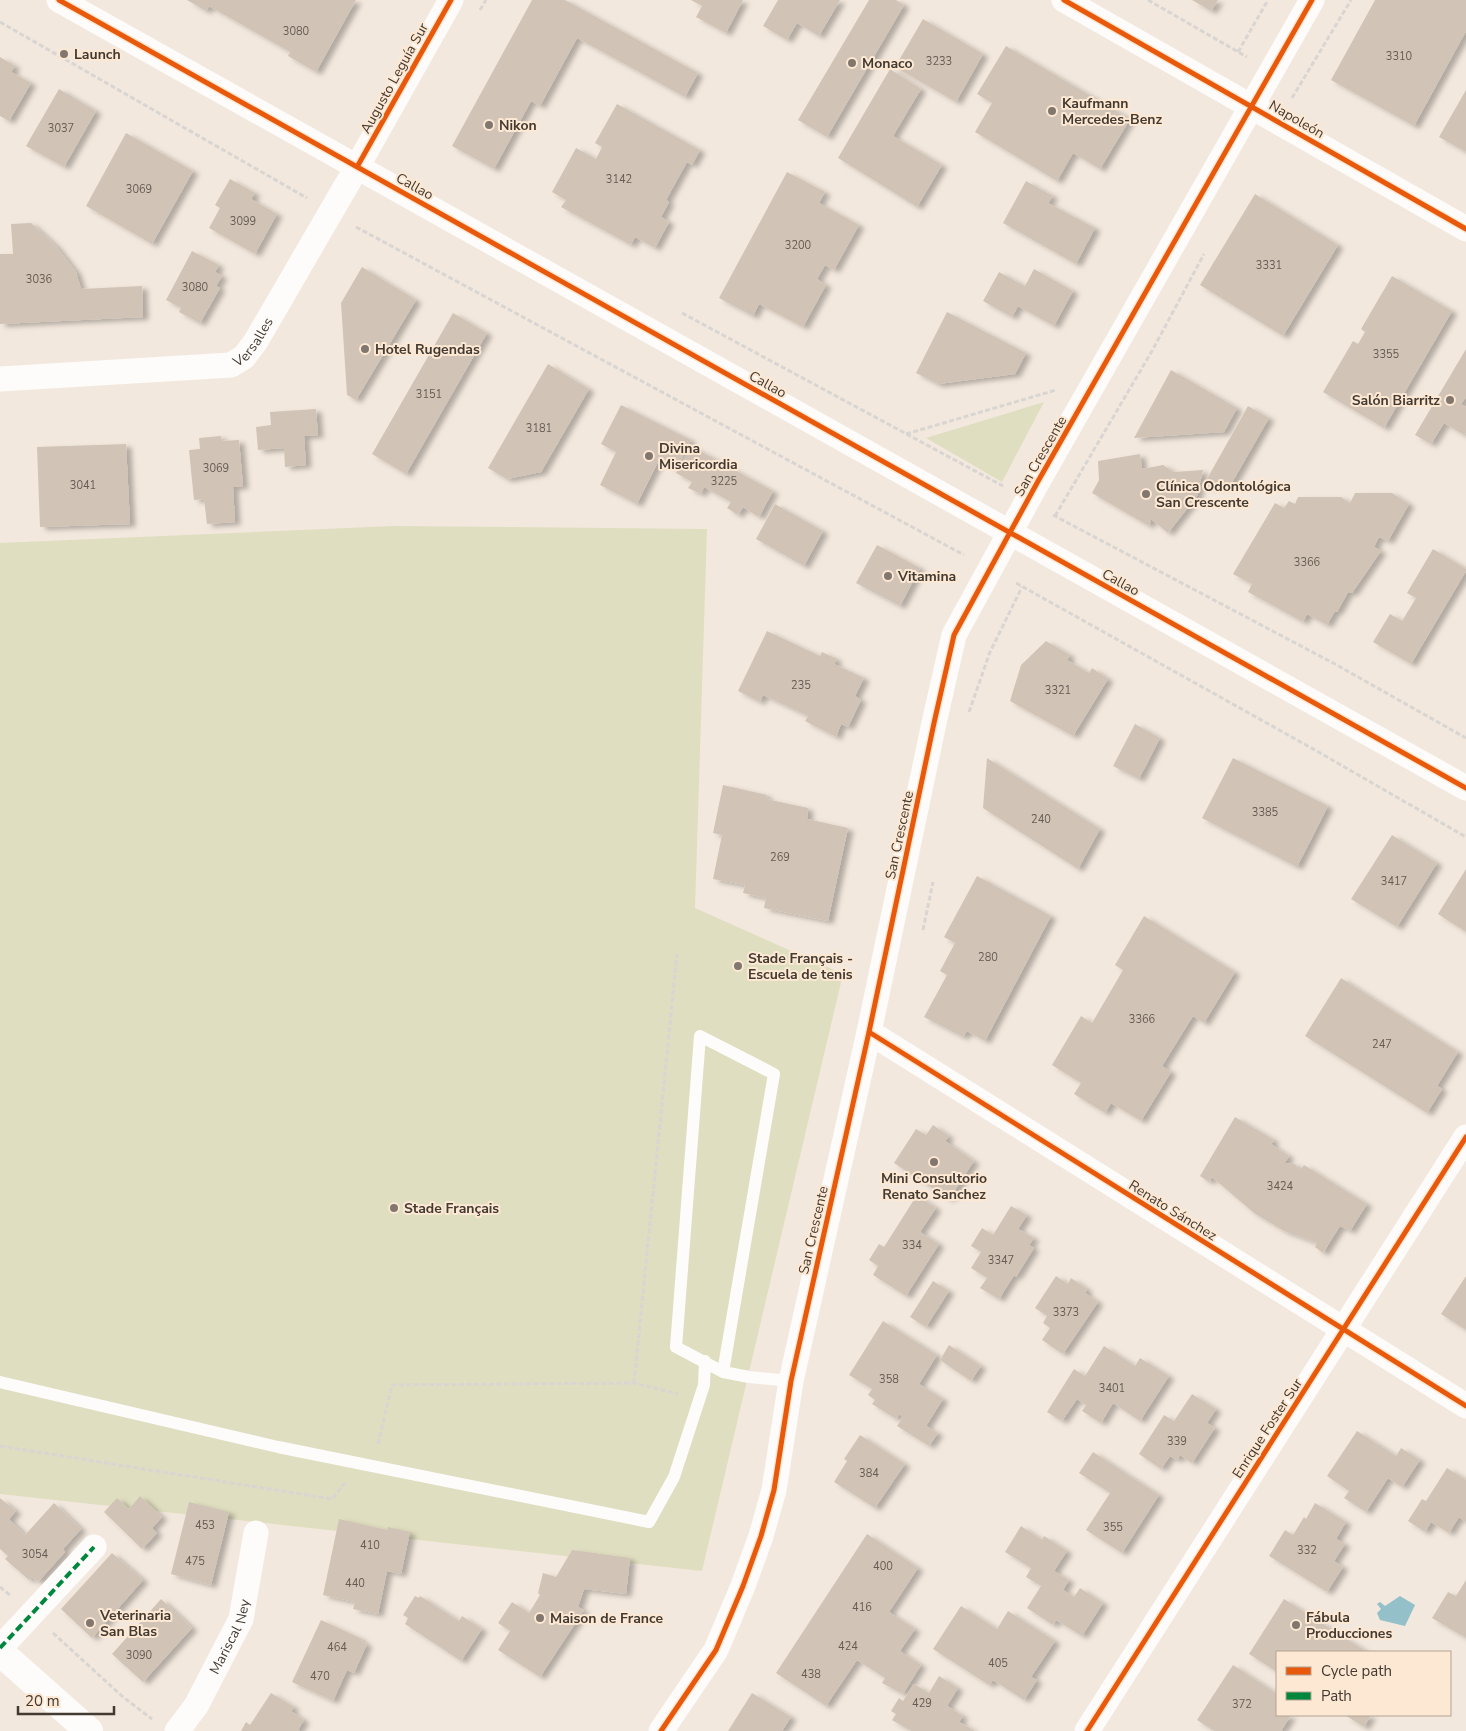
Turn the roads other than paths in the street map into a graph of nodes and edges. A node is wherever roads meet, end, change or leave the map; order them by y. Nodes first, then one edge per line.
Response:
1 (59, 0) edge
2 (451, 0) edge
3 (1064, 0) edge
4 (1312, 0) edge
5 (1252, 106) junction
6 (357, 167) junction
7 (1466, 229) edge
8 (0, 380) edge
9 (1010, 532) junction
10 (1466, 788) edge
11 (869, 1032) junction
12 (1466, 1137) edge
13 (1344, 1330) junction
14 (705, 1361) junction
15 (723, 1372) junction
16 (791, 1381) junction
17 (0, 1382) edge
18 (1466, 1406) edge
19 (256, 1533) dead end
20 (94, 1547) dead end
21 (0, 1650) edge
22 (89, 1731) edge
23 (177, 1731) edge
24 (661, 1731) edge
25 (1087, 1731) edge

1 - 6 street, Callao
2 - 6 street, Augusto Leguía Sur
3 - 5 street, Napoleón
4 - 5 street, San Crescente
5 - 7 street, Napoleón
5 - 9 street, San Crescente
6 - 8 street, Versalles
6 - 9 street, Callao
9 - 10 street, Callao
9 - 11 street, San Crescente
11 - 13 street, Renato Sánchez
11 - 16 street, San Crescente
12 - 13 street, Enrique Foster Sur
13 - 18 street, Renato Sánchez
13 - 25 street, Enrique Foster Sur
14 - 15 lane
14 - 15 lane
14 - 17 lane
15 - 16 lane
16 - 24 street, San Crescente
19 - 23 street, Mariscal Ney
20 - 21 street
21 - 22 main road

